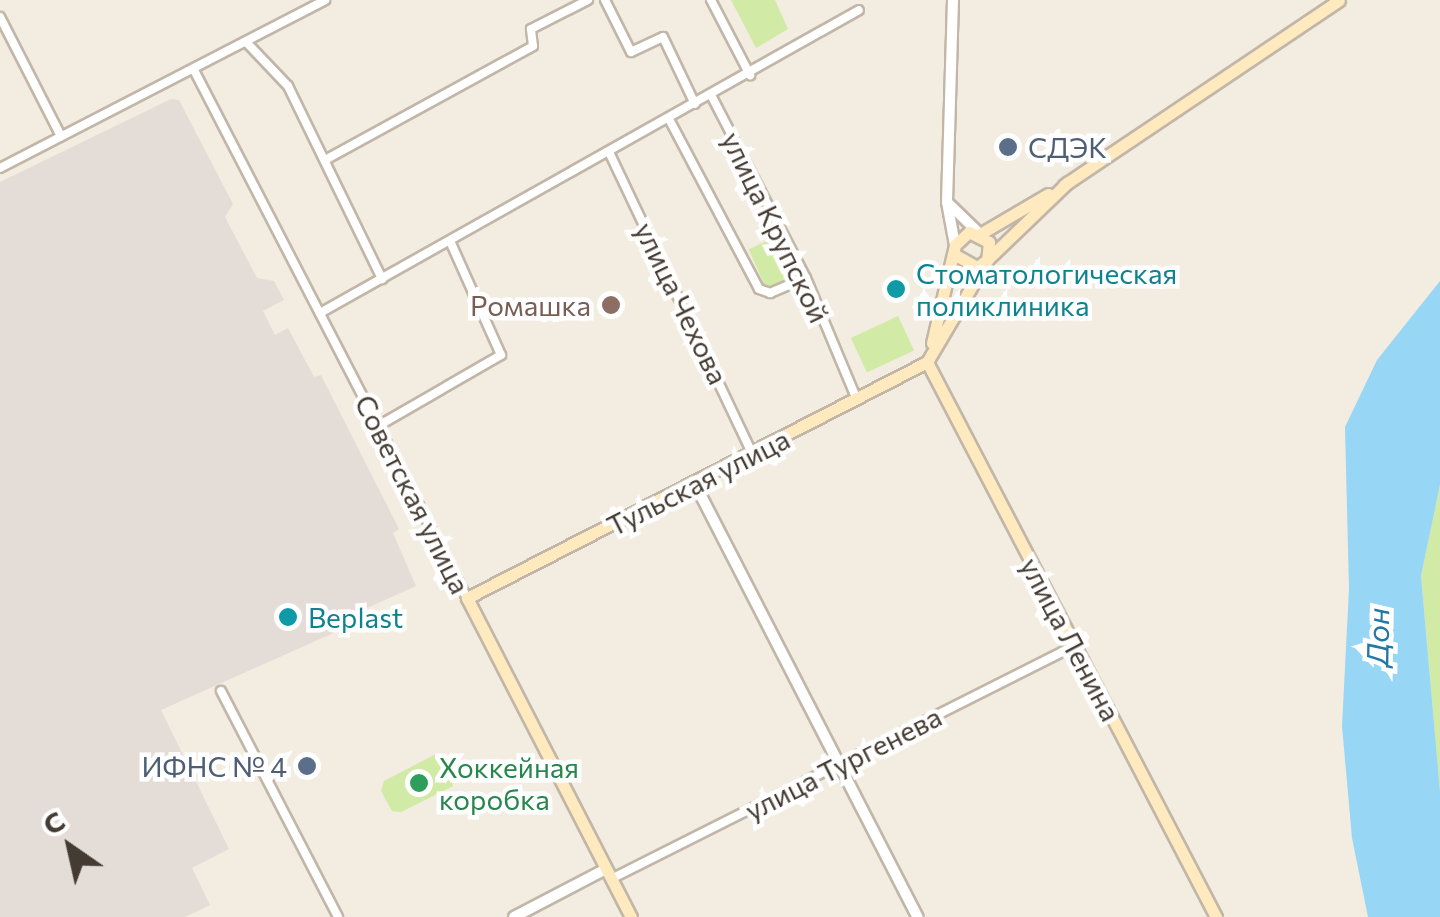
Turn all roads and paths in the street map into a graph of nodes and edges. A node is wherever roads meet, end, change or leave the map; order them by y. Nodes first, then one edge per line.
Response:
1 (325, 0) edge
2 (588, 0) edge
3 (605, 0) edge
4 (711, 0) edge
5 (954, 0) edge
6 (1338, 0) edge
7 (859, 10) dead end
8 (0, 17) edge
9 (247, 43) junction
10 (195, 72) junction
11 (750, 74) junction
12 (711, 95) junction
13 (695, 104) junction
14 (669, 118) junction
15 (61, 136) junction
16 (609, 152) junction
17 (325, 160) junction
18 (0, 168) edge
19 (1068, 182) junction
20 (947, 202) junction
21 (980, 234) junction
22 (450, 240) junction
23 (955, 250) junction
24 (987, 260) junction
25 (806, 278) junction
26 (382, 279) junction
27 (320, 314) junction
28 (927, 362) junction
29 (858, 400) junction
30 (378, 426) junction
31 (753, 455) junction
32 (695, 484) junction
33 (467, 598) junction
34 (1074, 646) junction
35 (221, 691) dead end
36 (840, 765) junction
37 (608, 874) junction
38 (338, 917) edge
39 (514, 917) edge
40 (630, 917) edge
41 (918, 917) edge
42 (1216, 917) edge

1 - 9 street
2 - 17 street
3 - 13 street
4 - 11 street
5 - 20 street
6 - 19 main road
7 - 11 street
8 - 15 street
9 - 10 street
9 - 17 street
10 - 15 street
10 - 27 street, Советская улица
11 - 12 street
12 - 13 street
12 - 25 street, улица Крупской
13 - 14 street
14 - 16 street
14 - 25 street
15 - 18 street
16 - 22 street
16 - 31 street, улица Чехова
17 - 26 street
19 - 21 main road
19 - 24 main road
20 - 21 street
20 - 23 street
21 - 23 main road
21 - 24 main road
22 - 26 street
22 - 30 street
23 - 24 main road
23 - 28 main road
24 - 28 main road
25 - 29 street, улица Крупской
26 - 27 street
27 - 30 street, Советская улица
28 - 29 main road, Тульская улица
28 - 34 main road, улица Ленина
29 - 31 main road, Тульская улица
30 - 33 street, Советская улица
31 - 32 main road, Тульская улица
32 - 33 main road, Тульская улица
32 - 36 street
33 - 37 main road, Советская улица
34 - 36 street, улица Тургенева
34 - 42 main road, улица Ленина
35 - 38 street
36 - 37 street, улица Тургенева
36 - 41 street
37 - 39 street, улица Тургенева
37 - 40 main road, Советская улица

